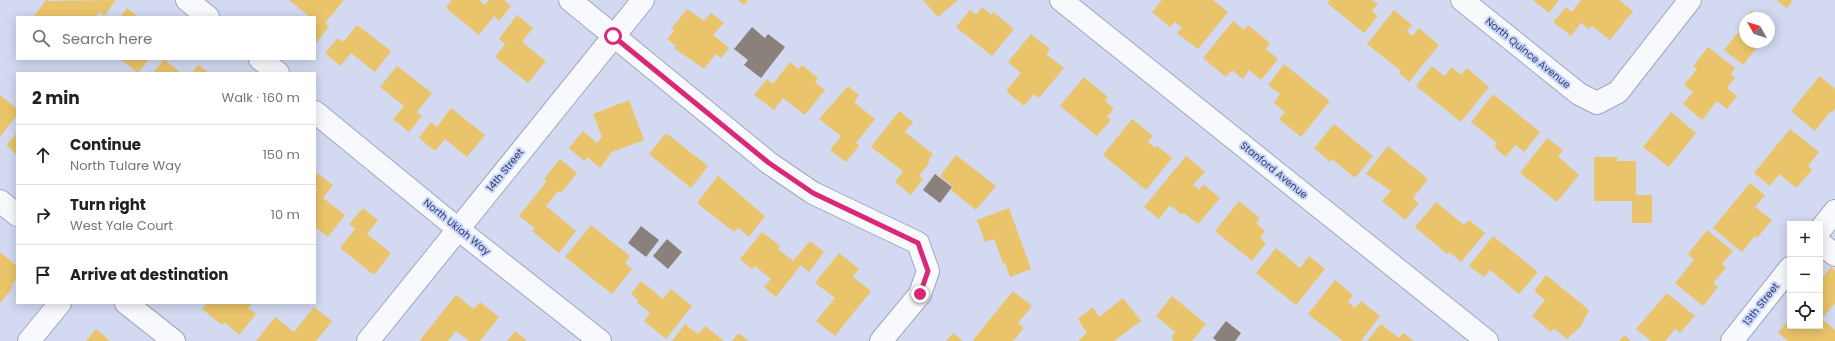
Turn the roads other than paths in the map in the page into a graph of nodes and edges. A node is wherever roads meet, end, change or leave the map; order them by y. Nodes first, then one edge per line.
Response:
1 (187, 0) edge
2 (570, 0) edge
3 (643, 0) edge
4 (1061, 0) edge
5 (1462, 0) edge
6 (1690, 0) edge
7 (207, 16) edge
8 (613, 36) junction
9 (261, 60) edge
10 (277, 72) edge
11 (316, 113) edge
12 (0, 201) edge
13 (1835, 211) edge
14 (16, 214) edge
15 (1823, 226) edge
16 (458, 229) junction
17 (1823, 245) edge
18 (1835, 255) edge
19 (1787, 272) edge
20 (59, 304) edge
21 (127, 304) edge
22 (29, 341) edge
23 (174, 341) edge
24 (368, 341) edge
25 (600, 341) edge
26 (881, 341) edge
27 (1487, 341) edge
28 (1732, 341) edge

1 - 7 street
2 - 8 street
3 - 8 street, 14th Street
4 - 27 street, Stanford Avenue
5 - 6 street, North Quince Avenue
8 - 16 street, 14th Street
8 - 26 street
9 - 10 street
11 - 16 street, North Ukiah Way
12 - 14 street
13 - 15 street
16 - 24 street, 14th Street
16 - 25 street, North Ukiah Way
17 - 18 street
19 - 28 street, 13th Street
20 - 22 street
21 - 23 street

